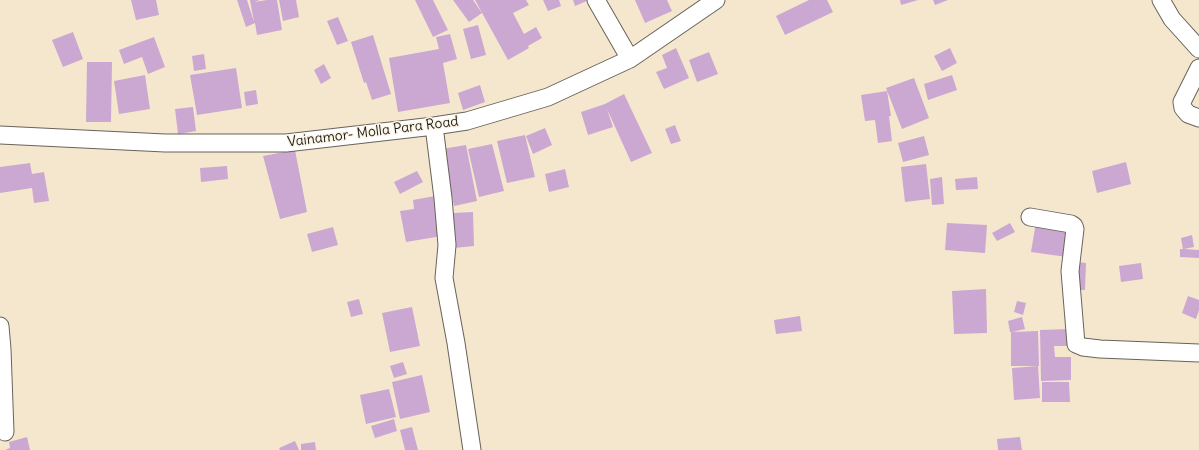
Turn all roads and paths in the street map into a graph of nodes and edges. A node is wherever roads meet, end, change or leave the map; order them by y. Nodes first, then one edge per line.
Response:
1 (596, 0) edge
2 (716, 0) edge
3 (1161, 0) edge
4 (1199, 49) edge
5 (630, 59) junction
6 (1199, 68) edge
7 (1199, 118) edge
8 (434, 126) junction
9 (0, 135) edge
10 (1030, 217) dead end
11 (0, 326) edge
12 (1199, 352) edge
13 (5, 432) dead end
14 (472, 450) edge

1 - 5 street
2 - 5 street, Vainamor- Molla Para Road
3 - 4 street
5 - 8 street, Vainamor- Molla Para Road
6 - 7 street
8 - 9 street, Vainamor- Molla Para Road
8 - 14 street
10 - 12 street
11 - 13 street

